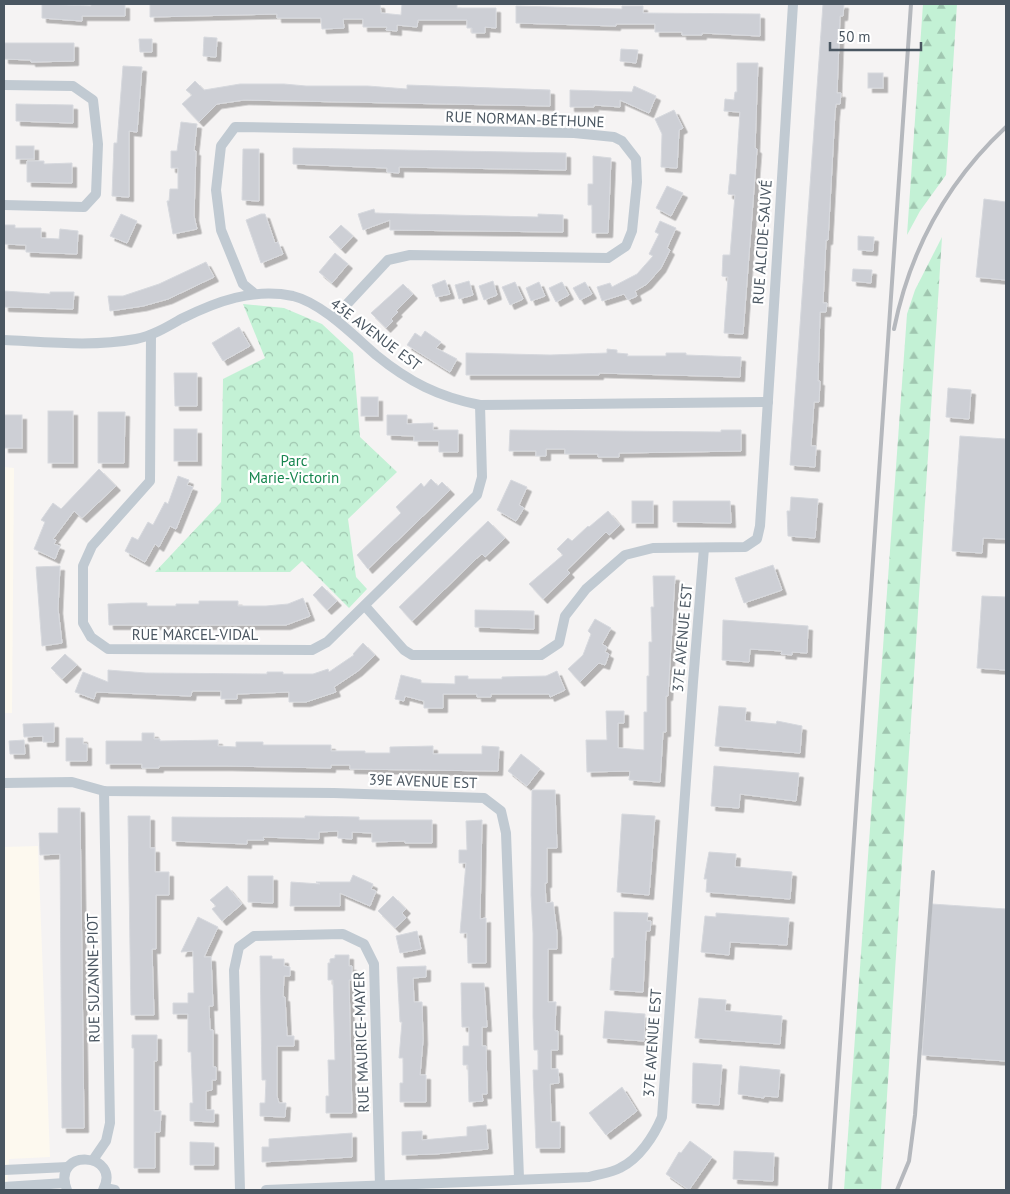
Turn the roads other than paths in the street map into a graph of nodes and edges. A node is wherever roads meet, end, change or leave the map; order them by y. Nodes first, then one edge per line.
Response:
1 (793, 4) edge
2 (4, 85) edge
3 (4, 205) edge
4 (254, 293) junction
5 (334, 318) junction
6 (151, 335) junction
7 (4, 340) edge
8 (768, 402) junction
9 (480, 405) junction
10 (704, 548) junction
11 (364, 606) junction
12 (4, 783) edge
13 (104, 791) junction
14 (93, 1160) junction
15 (68, 1167) junction
16 (4, 1170) edge
17 (519, 1178) junction
18 (66, 1186) edge
19 (380, 1186) junction
20 (4, 1187) edge
21 (108, 1189) edge
22 (240, 1190) edge
23 (266, 1190) edge

1 - 8 street, RUE ALCIDE-SAUVÉ
2 - 3 street
4 - 5 street, 43E AVENUE EST
4 - 5 street, RUE NORMAN-BÉTHUNE
4 - 6 street, 43E AVENUE EST
5 - 9 street, 43E AVENUE EST
6 - 7 street, 43E AVENUE EST
6 - 11 street, RUE MARCEL-VIDAL
8 - 9 street, 43E AVENUE EST
8 - 10 street, RUE ALCIDE-SAUVÉ
9 - 11 street, RUE MARCEL-VIDAL
10 - 11 street
10 - 17 street, 37E AVENUE EST
12 - 13 street, 39E AVENUE EST
13 - 14 street, RUE SUZANNE-PIOT
13 - 17 street, 39E AVENUE EST
14 - 15 street
14 - 21 street
15 - 16 street
15 - 18 street
17 - 19 street, 37E AVENUE EST
18 - 20 street
19 - 22 street, RUE MAURICE-MAYER
19 - 23 street, 37E AVENUE EST

